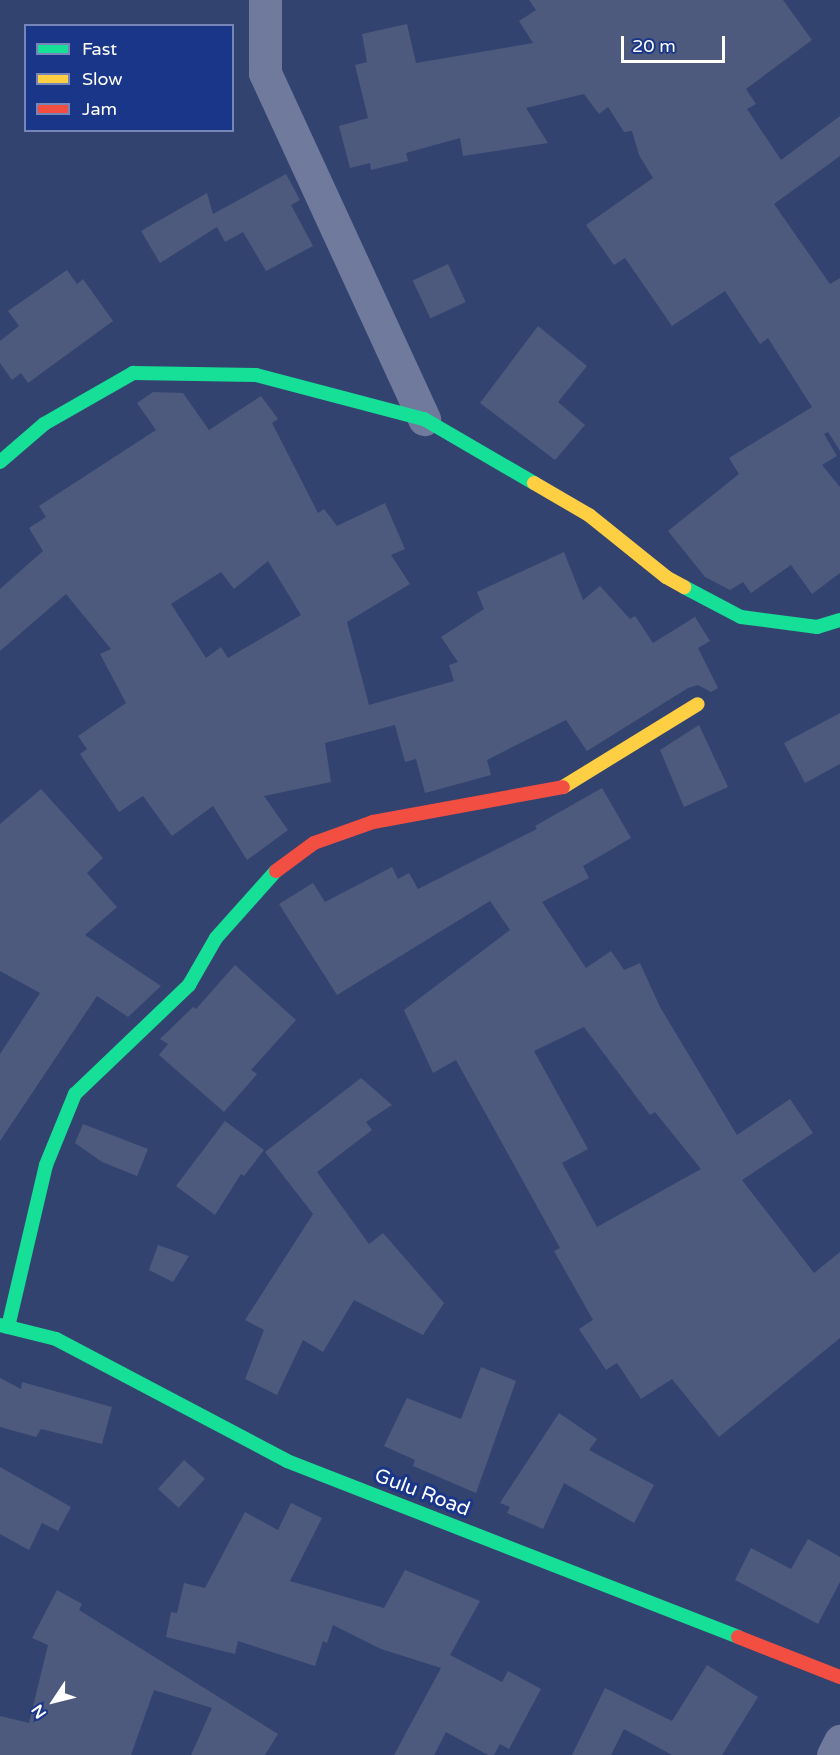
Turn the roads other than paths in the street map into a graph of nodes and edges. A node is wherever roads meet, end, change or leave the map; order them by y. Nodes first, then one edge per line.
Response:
1 (265, 0) edge
2 (424, 419) junction
3 (0, 462) edge
4 (840, 620) edge
5 (698, 704) dead end
6 (4, 1326) edge
7 (840, 1677) edge
8 (840, 1741) edge
9 (833, 1755) edge

1 - 2 street
2 - 3 street
2 - 4 street
5 - 6 street
6 - 7 street, Gulu Road
8 - 9 street

